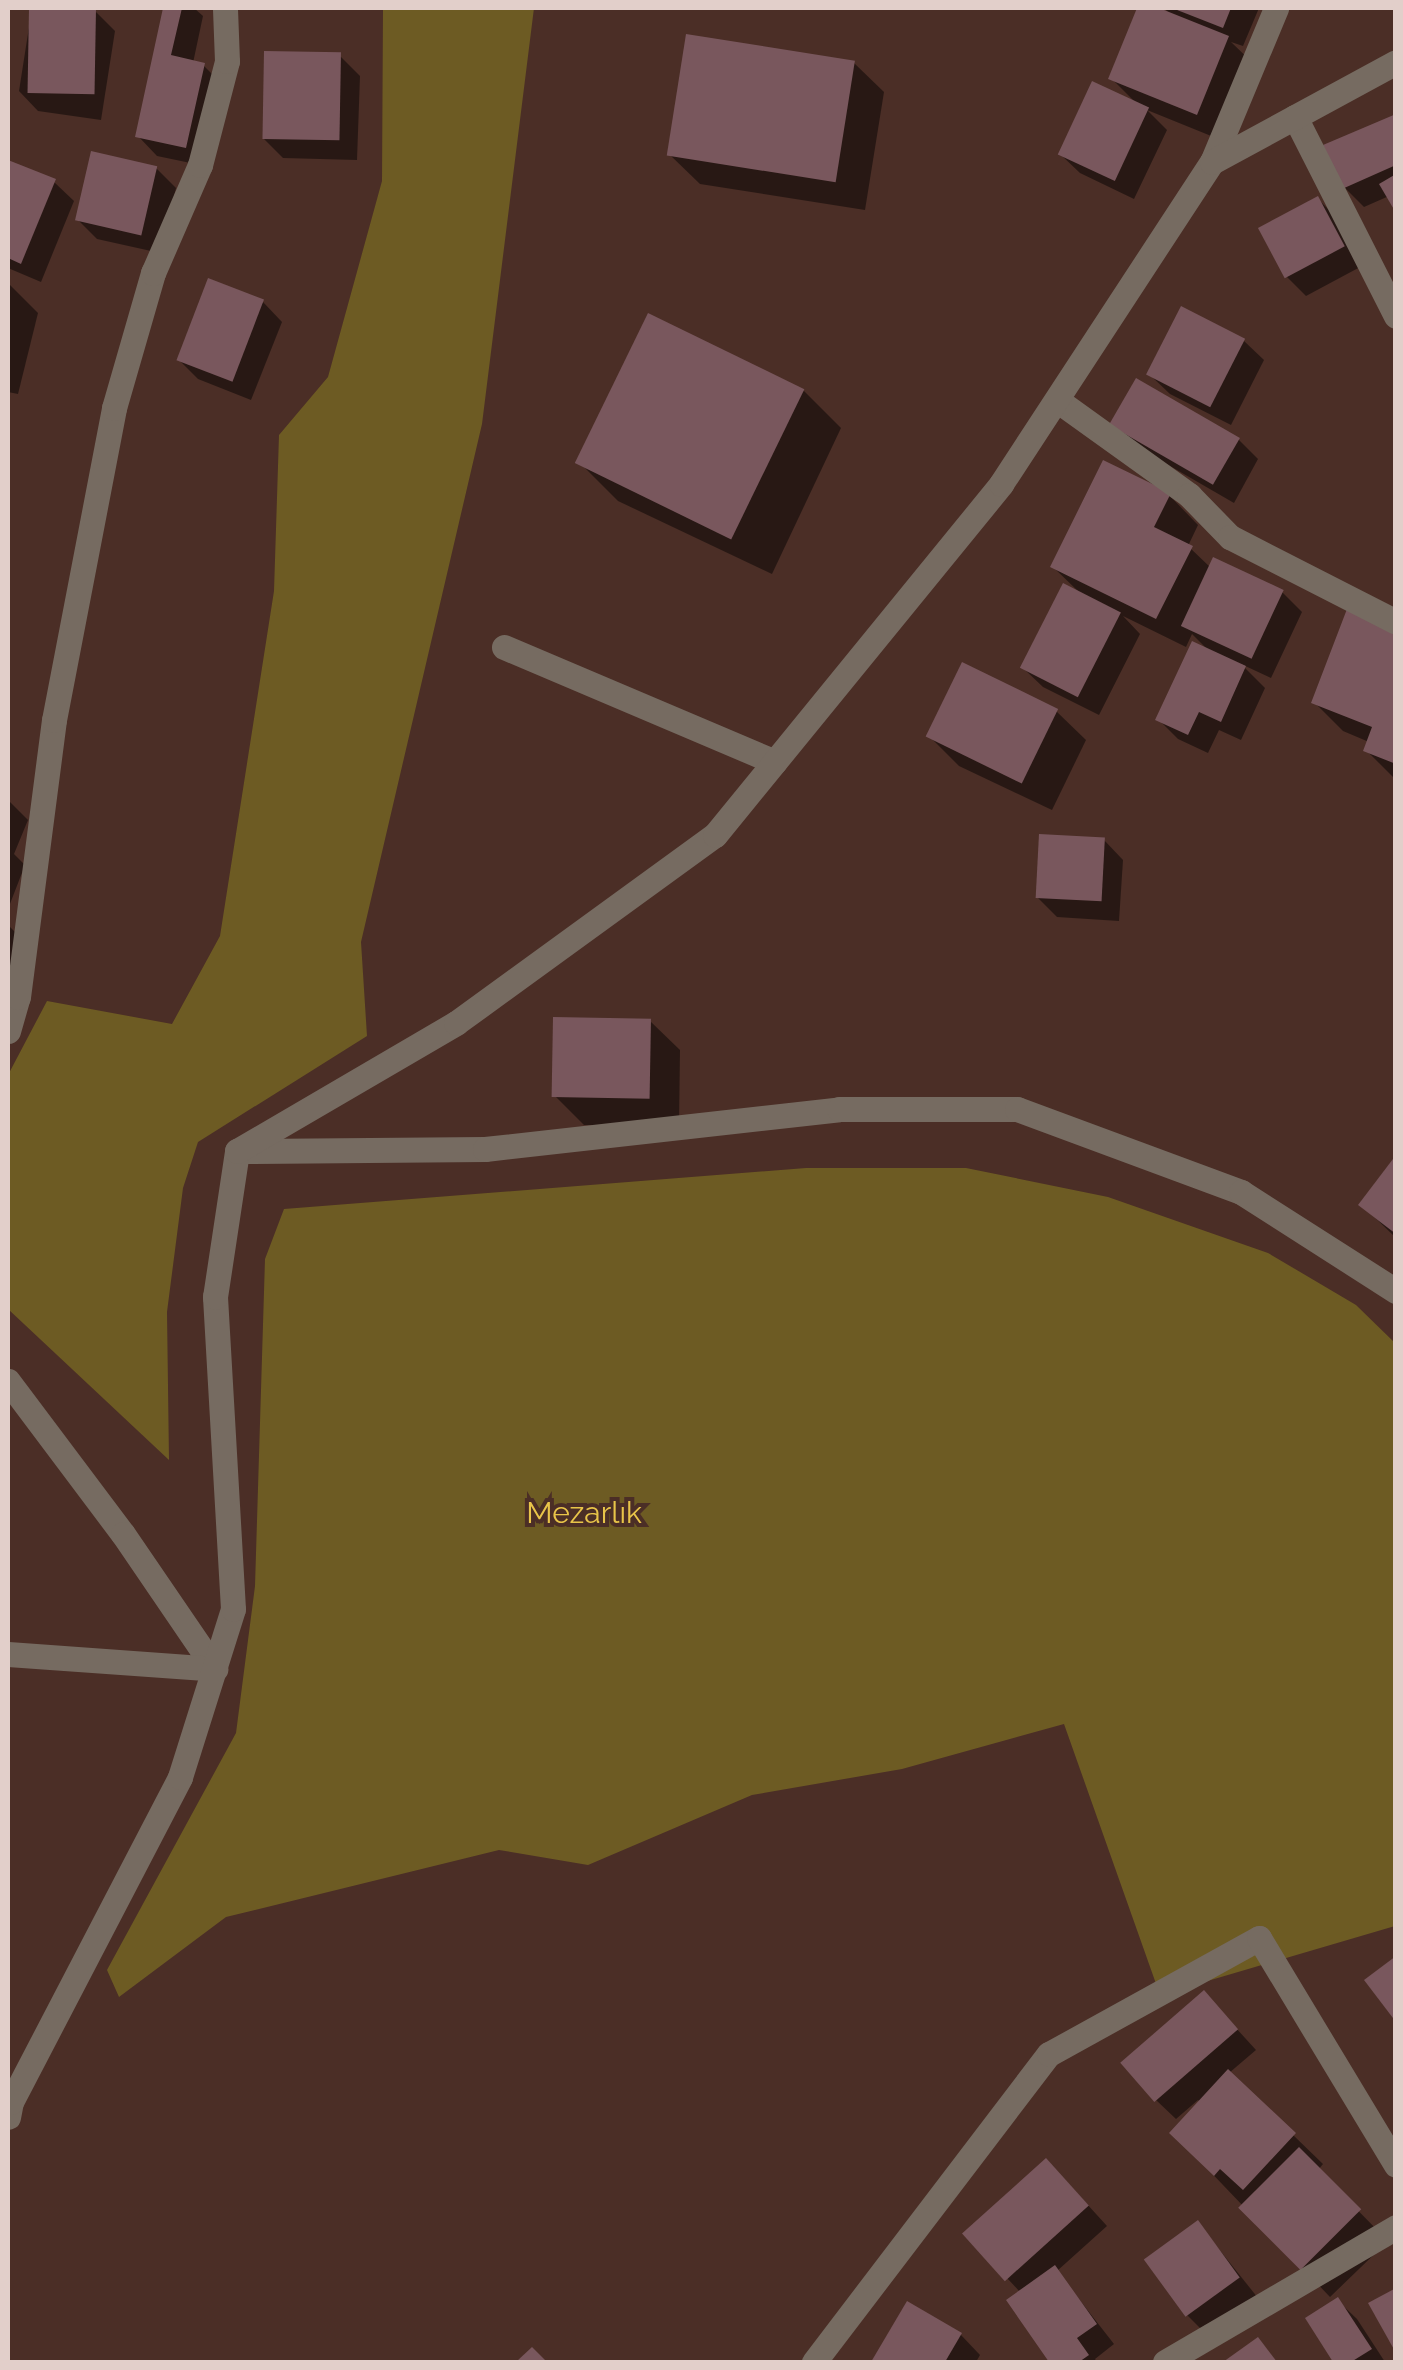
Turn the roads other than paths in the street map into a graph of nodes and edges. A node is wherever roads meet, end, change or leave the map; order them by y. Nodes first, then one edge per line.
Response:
1 (225, 8) edge
2 (1276, 8) edge
3 (1396, 62) edge
4 (1295, 118) junction
5 (1212, 162) junction
6 (1396, 316) edge
7 (1056, 400) junction
8 (1396, 622) edge
9 (504, 646) dead end
10 (775, 762) junction
11 (8, 1031) edge
12 (237, 1150) junction
13 (1396, 1291) edge
14 (8, 1381) edge
15 (8, 1654) edge
16 (214, 1669) junction
17 (18, 2069) edge
18 (8, 2117) edge
19 (1396, 2165) edge
20 (1396, 2227) edge
21 (814, 2362) edge
22 (1164, 2362) edge

1 - 11 street
2 - 5 street
3 - 4 street
4 - 5 street
4 - 6 street
5 - 7 street
7 - 8 street
7 - 10 street
9 - 10 street
10 - 12 street
12 - 13 street
12 - 16 street
14 - 16 street
15 - 16 street
16 - 17 street
17 - 18 street
19 - 21 street
20 - 22 street

